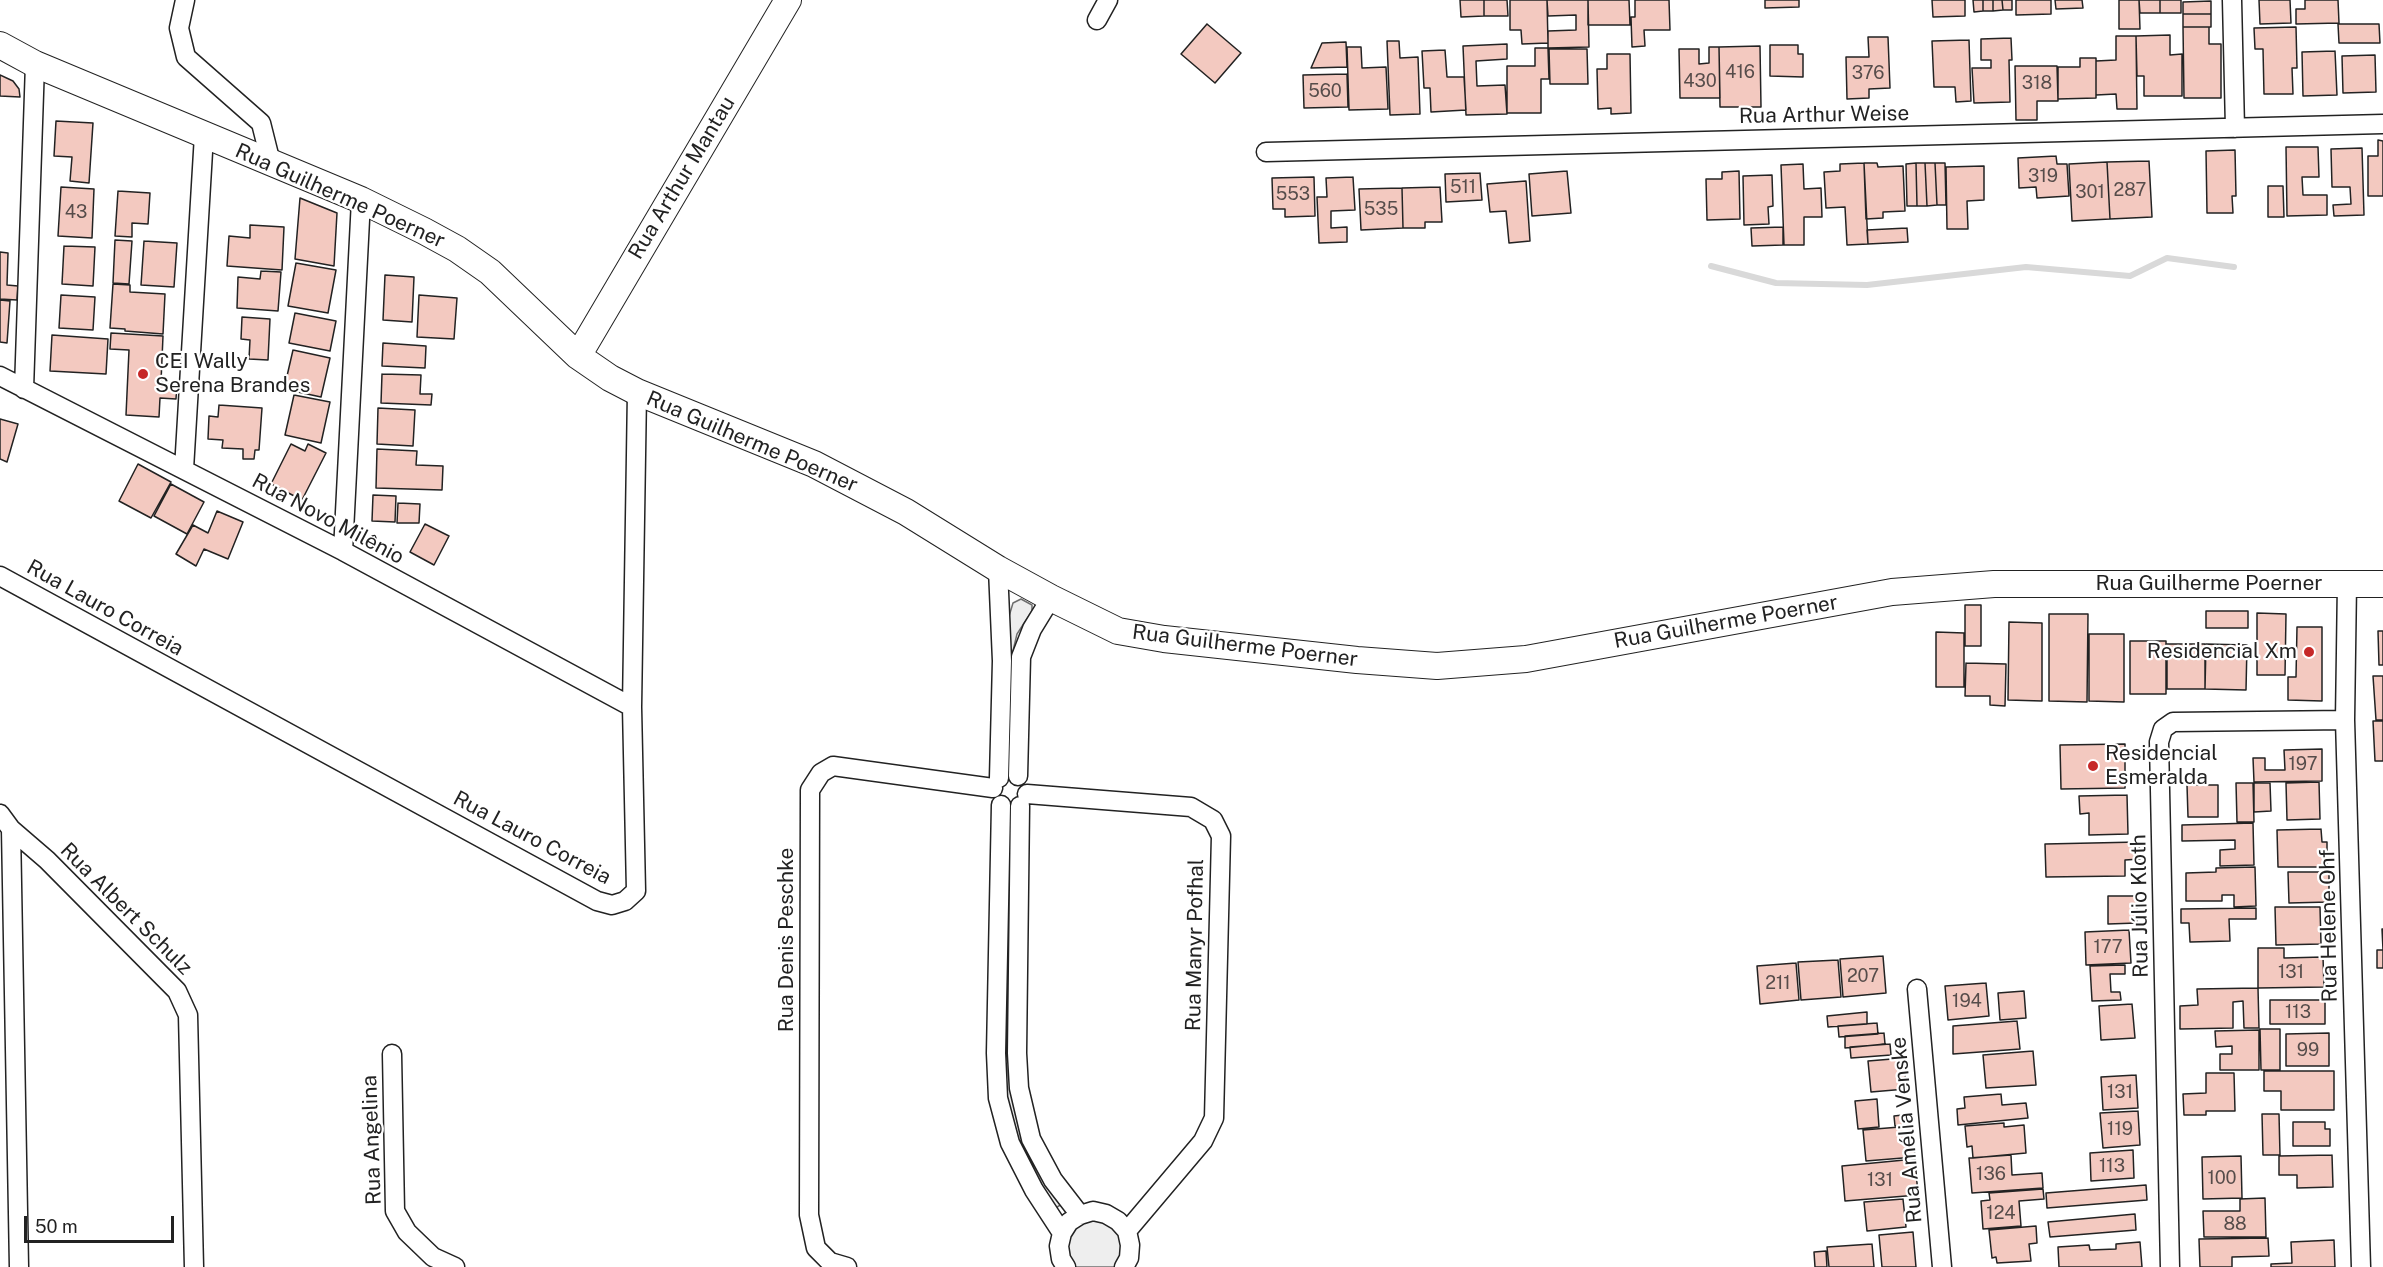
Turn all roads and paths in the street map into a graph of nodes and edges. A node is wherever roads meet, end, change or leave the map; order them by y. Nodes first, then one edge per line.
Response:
1 (184, 0) edge
2 (788, 0) edge
3 (1108, 0) edge
4 (2232, 0) edge
5 (1097, 20) dead end
6 (0, 45) edge
7 (35, 64) junction
8 (2383, 124) edge
9 (2235, 128) junction
10 (204, 135) junction
11 (1266, 152) dead end
12 (271, 163) junction
13 (362, 200) junction
14 (578, 356) junction
15 (0, 376) edge
16 (24, 389) junction
17 (637, 392) junction
18 (184, 469) junction
19 (343, 551) junction
20 (998, 569) junction
21 (0, 576) edge
22 (2347, 583) junction
23 (2383, 584) edge
24 (1051, 598) junction
25 (632, 707) junction
26 (2345, 720) junction
27 (1003, 787) junction
28 (1024, 800) junction
29 (0, 814) edge
30 (11, 830) junction
31 (1917, 989) dead end
32 (392, 1054) dead end
33 (1080, 1215) junction
34 (1126, 1231) junction
35 (1062, 1233) junction
36 (19, 1267) edge
37 (194, 1267) edge
38 (455, 1267) edge
39 (847, 1267) edge
40 (1066, 1267) edge
41 (1124, 1267) edge
42 (1942, 1267) edge
43 (2170, 1267) edge
44 (2361, 1267) edge

1 - 12 street
2 - 14 street, Rua Arthur Mantau
3 - 5 street
4 - 9 street
6 - 7 street, Rua Guilherme Poerner
7 - 10 street, Rua Guilherme Poerner
7 - 16 street
8 - 9 street, Rua Arthur Weise
9 - 11 street, Rua Arthur Weise
10 - 12 street, Rua Guilherme Poerner
10 - 18 street
12 - 13 street, Rua Guilherme Poerner
13 - 14 street, Rua Guilherme Poerner
13 - 19 street
14 - 17 street, Rua Guilherme Poerner
15 - 16 street, Rua Novo Milênio
16 - 18 street, Rua Novo Milênio
17 - 20 street, Rua Guilherme Poerner
17 - 25 street, Rua Lauro Correia
18 - 19 street, Rua Novo Milênio
19 - 25 street, Rua Novo Milênio
20 - 24 street, Rua Guilherme Poerner
20 - 27 street
21 - 25 street, Rua Lauro Correia
22 - 23 street, Rua Guilherme Poerner
22 - 24 street, Rua Guilherme Poerner
22 - 26 street, Rua Helene Ohf
24 - 27 street
26 - 43 street, Rua Júlio Kloth
26 - 44 street, Rua Helene Ohf
27 - 28 street
27 - 28 street, Rua Manyr Pofhal
27 - 35 street
27 - 39 street, Rua Denis Peschke
28 - 33 street
28 - 34 street, Rua Manyr Pofhal
29 - 30 street, Rua Albert Schulz
30 - 36 street
30 - 37 street, Rua Albert Schulz
31 - 42 street, Rua Amélia Venske
32 - 38 street, Rua Angelina
33 - 34 street
33 - 35 street
34 - 41 street
35 - 40 street

